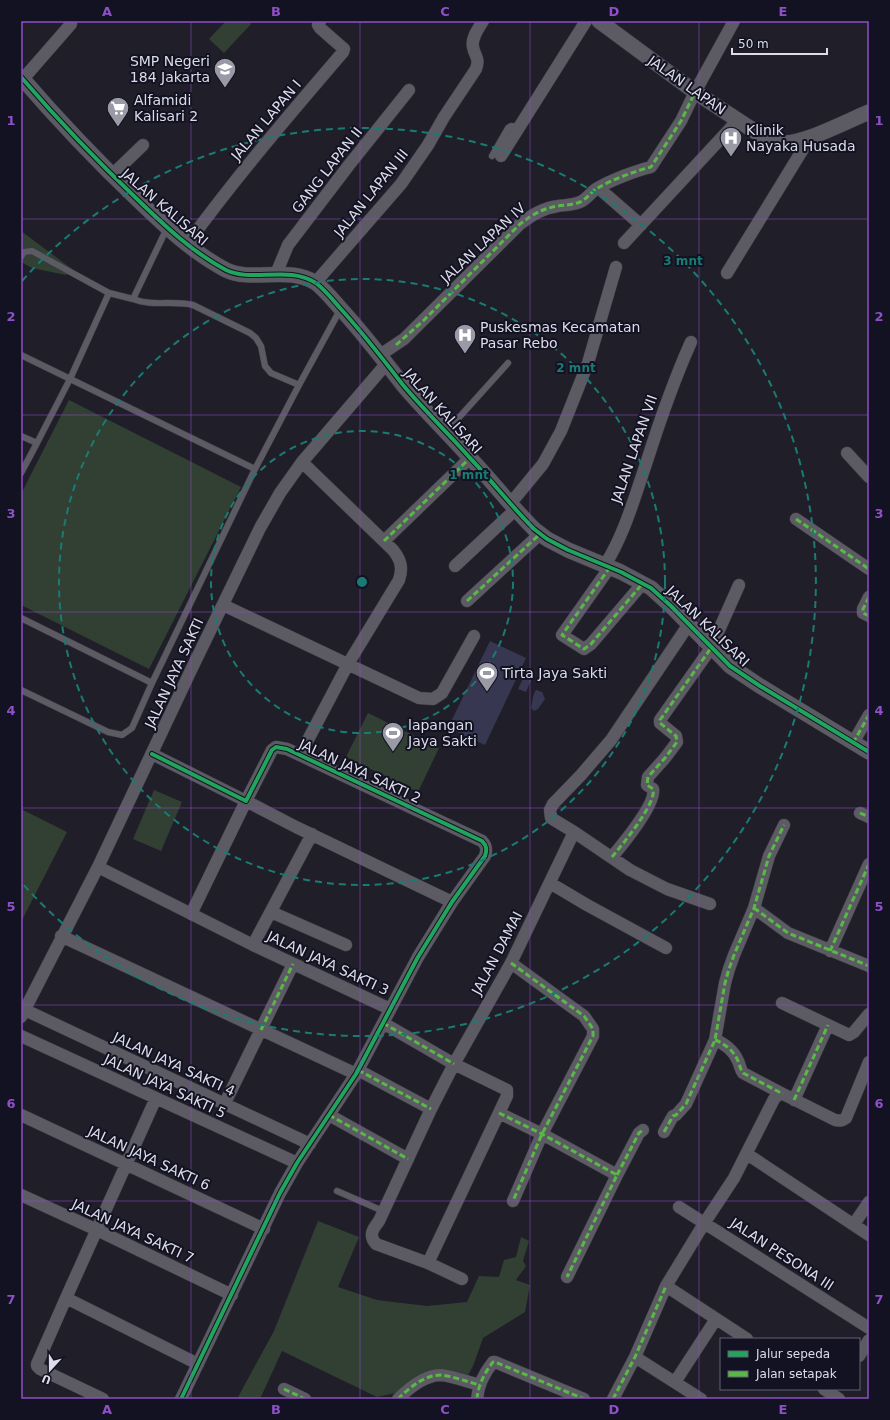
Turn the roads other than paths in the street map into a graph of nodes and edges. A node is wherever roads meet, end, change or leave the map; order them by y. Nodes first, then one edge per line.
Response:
1 (320, 21) edge
2 (483, 21) edge
3 (586, 21) edge
4 (599, 21) edge
5 (734, 21) edge
6 (71, 24) dead end
7 (22, 78) edge
8 (409, 90) dead end
9 (695, 92) junction
10 (869, 112) edge
11 (738, 120) junction
12 (811, 136) junction
13 (143, 145) dead end
14 (496, 156) dead end
15 (112, 175) junction
16 (602, 191) dead end
17 (641, 225) junction
18 (167, 228) junction
19 (624, 243) dead end
20 (187, 244) junction
21 (21, 257) edge
22 (616, 267) dead end
23 (727, 273) dead end
24 (276, 274) junction
25 (316, 283) junction
26 (109, 294) junction
27 (133, 299) junction
28 (340, 308) junction
29 (691, 342) dead end
30 (21, 355) edge
31 (384, 359) junction
32 (508, 363) dead end
33 (70, 379) junction
34 (299, 385) junction
35 (446, 432) junction
36 (21, 436) edge
37 (37, 443) junction
38 (847, 454) dead end
39 (470, 458) junction
40 (302, 462) junction
41 (255, 469) junction
42 (21, 473) edge
43 (869, 477) edge
44 (513, 507) junction
45 (796, 519) dead end
46 (540, 534) junction
47 (384, 541) junction
48 (455, 566) dead end
49 (607, 566) junction
50 (869, 569) edge
51 (643, 583) junction
52 (739, 585) dead end
53 (869, 597) edge
54 (467, 600) dead end
55 (223, 605) junction
56 (869, 616) edge
57 (21, 618) edge
58 (689, 624) junction
59 (474, 636) dead end
60 (711, 648) junction
61 (348, 664) junction
62 (152, 683) junction
63 (21, 690) edge
64 (869, 715) edge
65 (853, 743) junction
66 (869, 752) edge
67 (152, 754) junction
68 (300, 755) junction
69 (246, 801) junction
70 (784, 825) dead end
71 (574, 832) junction
72 (312, 834) junction
73 (612, 857) junction
74 (869, 864) edge
75 (98, 867) junction
76 (550, 883) junction
77 (452, 902) junction
78 (710, 904) dead end
79 (754, 908) junction
80 (271, 912) junction
81 (191, 914) junction
82 (61, 936) junction
83 (253, 945) junction
84 (346, 945) dead end
85 (666, 948) dead end
86 (830, 951) junction
87 (511, 963) junction
88 (292, 964) junction
89 (869, 966) edge
90 (782, 1003) dead end
91 (390, 1009) junction
92 (23, 1013) edge
93 (868, 1016) edge
94 (383, 1023) junction
95 (828, 1025) junction
96 (261, 1030) junction
97 (21, 1036) edge
98 (715, 1040) junction
99 (869, 1062) edge
100 (454, 1064) junction
101 (357, 1072) junction
102 (778, 1097) junction
103 (156, 1098) junction
104 (794, 1100) junction
105 (224, 1105) junction
106 (432, 1109) junction
107 (499, 1113) junction
108 (21, 1115) edge
109 (329, 1115) junction
110 (643, 1130) dead end
111 (664, 1132) dead end
112 (542, 1134) junction
113 (310, 1144) junction
114 (747, 1154) junction
115 (408, 1159) junction
116 (126, 1163) junction
117 (297, 1163) junction
118 (617, 1175) junction
119 (337, 1191) dead end
120 (21, 1195) edge
121 (513, 1201) dead end
122 (869, 1202) edge
123 (679, 1207) dead end
124 (383, 1211) junction
125 (705, 1222) junction
126 (854, 1224) junction
127 (264, 1228) junction
128 (97, 1230) junction
129 (869, 1235) edge
130 (428, 1263) junction
131 (567, 1277) dead end
132 (462, 1279) dead end
133 (666, 1286) junction
134 (232, 1295) junction
135 (66, 1298) junction
136 (716, 1319) junction
137 (869, 1328) edge
138 (745, 1338) edge
139 (869, 1340) edge
140 (860, 1354) edge
141 (635, 1357) junction
142 (198, 1364) junction
143 (675, 1382) junction
144 (480, 1385) junction
145 (284, 1389) dead end
146 (684, 1395) edge
147 (103, 1399) edge
148 (181, 1399) edge
149 (305, 1399) edge
150 (398, 1399) edge
151 (477, 1399) edge
152 (584, 1399) edge
153 (613, 1399) edge
154 (701, 1399) edge

1 - 20 street, JALAN LAPAN I
2 - 25 street, JALAN LAPAN III
3 - 14 street
4 - 9 street, JALAN LAPAN
5 - 9 street, JALAN LAPAN IV
6 - 7 street
7 - 15 street, JALAN KALISARI
8 - 24 street, GANG LAPAN II
9 - 11 street, JALAN LAPAN
9 - 31 street, JALAN LAPAN IV
10 - 12 street, JALAN LAPAN
11 - 12 street, JALAN LAPAN
11 - 17 street
12 - 23 street
13 - 15 street
15 - 18 street, JALAN KALISARI
16 - 17 street
17 - 19 street
18 - 20 street, JALAN KALISARI
18 - 27 lane
20 - 24 street, JALAN KALISARI
21 - 26 lane
22 - 44 street
24 - 25 street, JALAN KALISARI
25 - 28 street, JALAN KALISARI
26 - 27 lane
26 - 33 lane
27 - 34 lane
28 - 31 street, JALAN KALISARI
28 - 34 lane
29 - 49 street, JALAN LAPAN VII
30 - 33 lane
31 - 35 street, JALAN KALISARI
31 - 40 street, JALAN JAYA SAKTI
32 - 35 lane
33 - 37 lane
33 - 41 lane
34 - 41 lane
35 - 39 street, JALAN KALISARI
36 - 37 lane
37 - 42 lane
38 - 43 street
39 - 44 street, JALAN KALISARI
39 - 47 street
40 - 47 street
40 - 55 street, JALAN JAYA SAKTI
41 - 62 lane
44 - 46 street, JALAN KALISARI
44 - 48 street
45 - 50 street
46 - 49 street, JALAN KALISARI
46 - 54 street
47 - 61 street
49 - 51 street, JALAN KALISARI
49 - 51 street, JALAN LAPAN VII
51 - 58 street, JALAN KALISARI
52 - 60 street
53 - 56 street
55 - 61 street
55 - 67 street, JALAN JAYA SAKTI
57 - 62 lane
58 - 60 street, JALAN KALISARI
58 - 71 street
59 - 61 street
60 - 65 street, JALAN KALISARI
60 - 73 street
61 - 68 street
62 - 63 lane
64 - 65 street
65 - 66 street, JALAN KALISARI
67 - 69 street
67 - 75 street, JALAN JAYA SAKTI
68 - 69 street, JALAN JAYA SAKTI 2
68 - 77 street, JALAN JAYA SAKTI 2
69 - 72 street
69 - 81 street
70 - 79 street
71 - 73 street
71 - 76 street, JALAN DAMAI
72 - 77 street
72 - 80 street, JALAN JAYA SAKTI 3
73 - 78 street
74 - 86 street
75 - 81 street, JALAN JAYA SAKTI 3
75 - 82 street, JALAN JAYA SAKTI
76 - 85 street
76 - 87 street, JALAN DAMAI
77 - 91 street
79 - 86 street
79 - 98 street
80 - 83 street, JALAN JAYA SAKTI 3
80 - 84 street, JALAN JAYA SAKTI 3
81 - 83 street, JALAN JAYA SAKTI 3
82 - 92 street, JALAN JAYA SAKTI
82 - 96 street
83 - 88 street, JALAN JAYA SAKTI 3
86 - 89 street
87 - 100 street, JALAN DAMAI
87 - 112 street
88 - 91 street, JALAN JAYA SAKTI 3
88 - 96 street
90 - 95 street
91 - 94 street
92 - 105 street, JALAN JAYA SAKTI 4
93 - 95 street
94 - 100 street
94 - 101 street
95 - 104 street
96 - 101 street
96 - 105 street
97 - 103 street, JALAN JAYA SAKTI 5
98 - 102 street
98 - 111 street
99 - 104 street
100 - 106 street, JALAN DAMAI
100 - 107 street
101 - 106 street
101 - 109 street
102 - 104 street
102 - 114 street
103 - 116 street
103 - 117 street, JALAN JAYA SAKTI 5
105 - 113 street, JALAN JAYA SAKTI 4
106 - 115 street, JALAN DAMAI
107 - 112 street
107 - 130 street
108 - 116 street, JALAN JAYA SAKTI 6
109 - 113 street
109 - 115 street
110 - 118 street
112 - 118 street
112 - 121 street
113 - 117 street
114 - 125 street
114 - 126 street
115 - 124 street, JALAN DAMAI
116 - 127 street, JALAN JAYA SAKTI 6
116 - 128 street
117 - 127 street
118 - 131 street
119 - 124 lane
120 - 128 street, JALAN JAYA SAKTI 7
122 - 126 street
123 - 125 street, JALAN PESONA III
124 - 130 street, JALAN DAMAI
125 - 133 street
125 - 137 street, JALAN PESONA III
126 - 129 street
127 - 134 street
128 - 134 street, JALAN JAYA SAKTI 7
128 - 135 street
130 - 132 street, JALAN DAMAI
133 - 136 street
133 - 141 street
134 - 142 street
135 - 142 street
135 - 147 street
136 - 138 street
136 - 143 street
139 - 140 street
141 - 143 street
141 - 153 street
142 - 148 street
143 - 146 street
144 - 150 street
144 - 151 street
144 - 152 street
145 - 149 street
146 - 154 street

